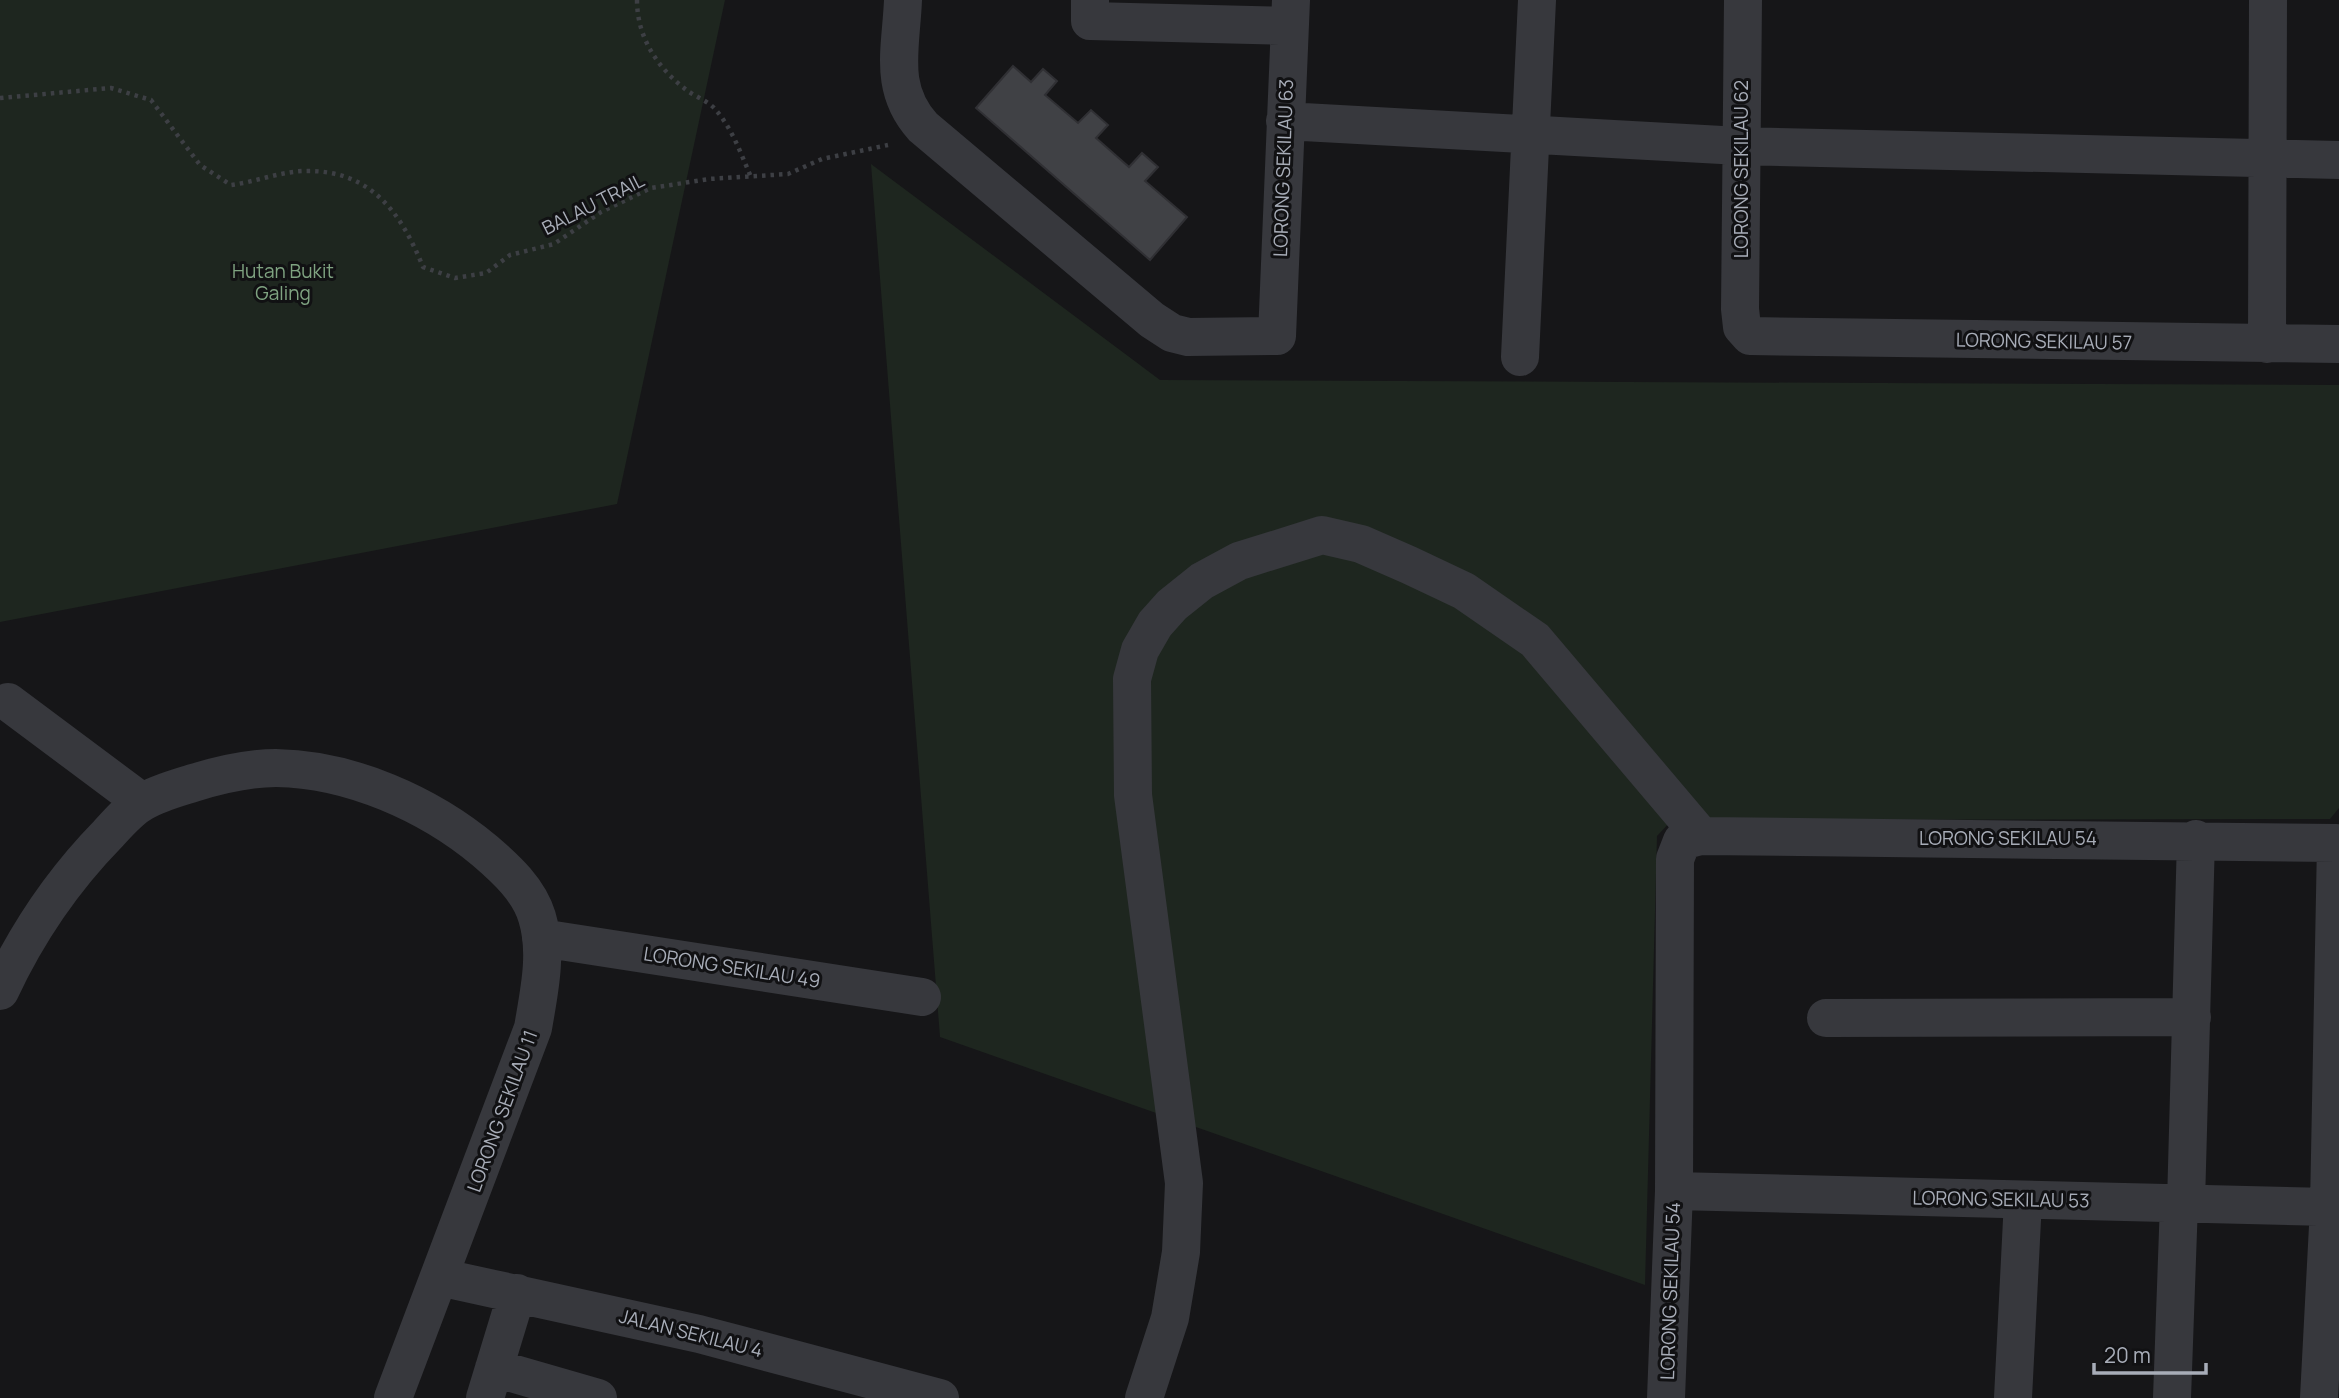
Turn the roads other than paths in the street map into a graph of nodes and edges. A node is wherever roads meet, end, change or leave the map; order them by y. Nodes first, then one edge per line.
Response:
1 (903, 0) edge
2 (1090, 0) edge
3 (1537, 0) edge
4 (1743, 0) edge
5 (2268, 0) edge
6 (1290, 13) edge
7 (1285, 121) junction
8 (1530, 136) junction
9 (1740, 146) junction
10 (2268, 159) junction
11 (2339, 160) edge
12 (1750, 336) joint
13 (2267, 344) junction
14 (2339, 344) edge
15 (1520, 357) dead end
16 (8, 702) dead end
17 (142, 802) junction
18 (1701, 836) junction
19 (2196, 839) junction
20 (2338, 842) edge
21 (541, 938) junction
22 (0, 991) edge
23 (922, 997) dead end
24 (2192, 1017) junction
25 (1826, 1018) dead end
26 (1674, 1191) junction
27 (2023, 1200) junction
28 (2183, 1203) junction
29 (2329, 1207) junction
30 (439, 1277) junction
31 (517, 1293) junction
32 (490, 1383) edge
33 (888, 1391) edge
34 (393, 1398) edge
35 (598, 1398) edge
36 (940, 1398) edge
37 (1144, 1398) edge
38 (1666, 1398) edge
39 (2013, 1398) edge
40 (2172, 1398) edge
41 (2319, 1398) edge

1 - 7 street, LORONG SEKILAU 63
2 - 6 street
3 - 8 street
4 - 9 street, LORONG SEKILAU 62
5 - 10 street
6 - 7 street, LORONG SEKILAU 63
7 - 8 street
8 - 9 street
8 - 15 street
9 - 10 street
9 - 12 street, LORONG SEKILAU 62
10 - 11 street
10 - 13 street
12 - 13 street, LORONG SEKILAU 57
13 - 14 street, LORONG SEKILAU 57
16 - 17 street
17 - 21 street, LORONG SEKILAU 11
17 - 22 street, LORONG SEKILAU 11
18 - 19 street, LORONG SEKILAU 54
18 - 26 street, LORONG SEKILAU 54
18 - 37 street
19 - 20 street, LORONG SEKILAU 54
19 - 24 street
20 - 29 street, LORONG SEKILAU 54
21 - 23 street, LORONG SEKILAU 49
21 - 30 street, LORONG SEKILAU 11
24 - 25 street
24 - 28 street
26 - 27 street, LORONG SEKILAU 53
26 - 38 street, LORONG SEKILAU 54
27 - 28 street, LORONG SEKILAU 53
27 - 39 street
28 - 29 street, LORONG SEKILAU 53
28 - 40 street
29 - 41 street, LORONG SEKILAU 54
30 - 31 street, JALAN SEKILAU 4
30 - 34 street, LORONG SEKILAU 11
31 - 32 street
31 - 33 street, JALAN SEKILAU 4
32 - 35 street
33 - 36 street, JALAN SEKILAU 4

